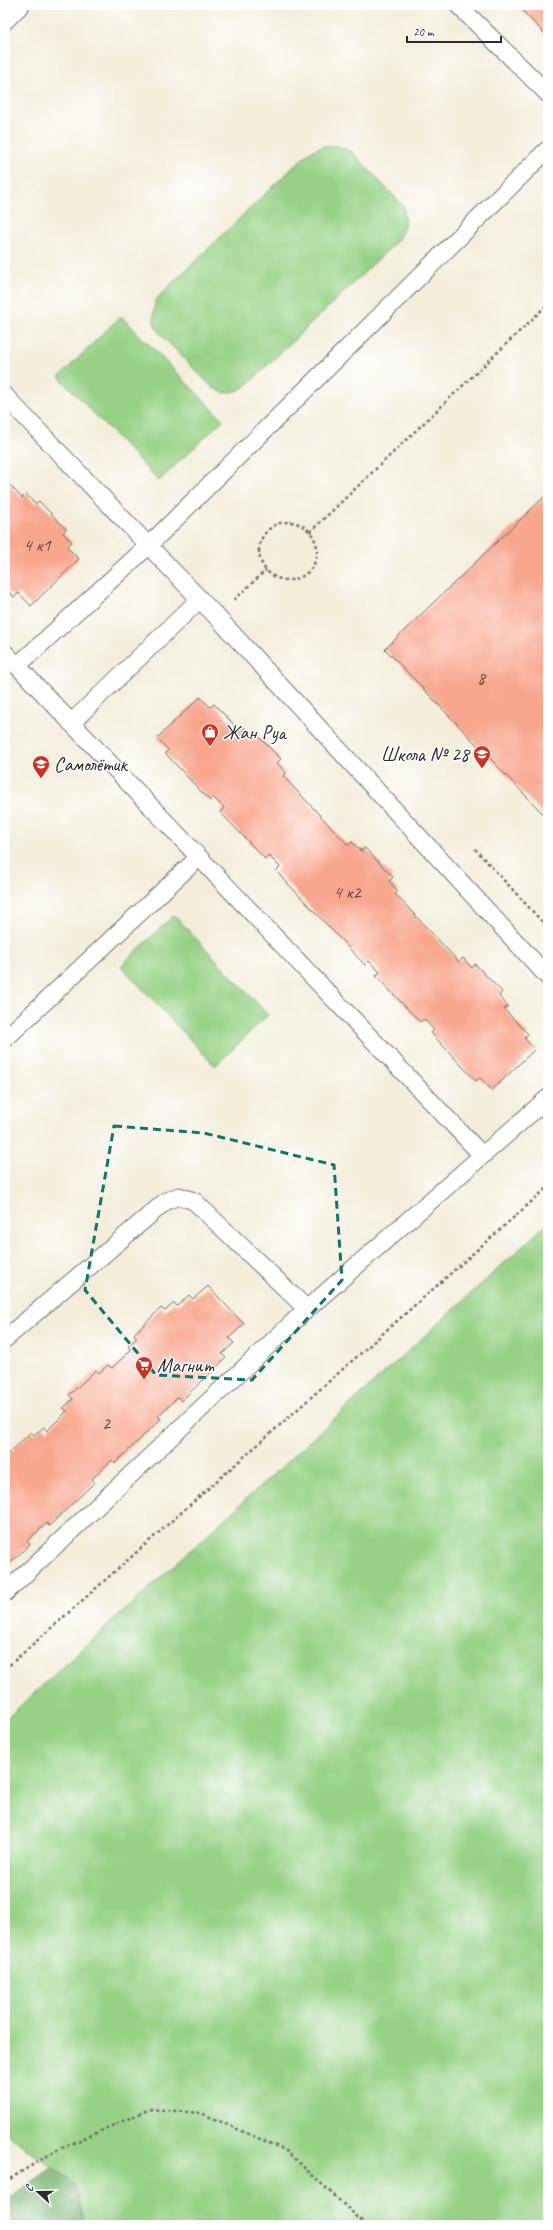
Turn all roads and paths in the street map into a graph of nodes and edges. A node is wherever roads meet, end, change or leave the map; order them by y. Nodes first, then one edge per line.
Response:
1 (21, 5) edge
2 (458, 5) edge
3 (5, 21) edge
4 (548, 94) edge
5 (548, 149) edge
6 (548, 304) edge
7 (5, 396) edge
8 (310, 532) junction
9 (149, 545) junction
10 (266, 570) junction
11 (200, 599) junction
12 (217, 617) junction
13 (5, 653) edge
14 (17, 666) junction
15 (71, 723) junction
16 (475, 849) dead end
17 (198, 858) junction
18 (548, 928) edge
19 (548, 977) edge
20 (5, 1039) edge
21 (548, 1098) edge
22 (482, 1155) junction
23 (548, 1188) edge
24 (307, 1309) junction
25 (5, 1339) edge
26 (5, 1593) edge
27 (5, 1669) edge
28 (5, 2182) edge
29 (366, 2225) edge

1 - 3 lane
2 - 4 lane
5 - 9 lane
6 - 8 path
7 - 9 lane
8 - 10 path
8 - 10 path
9 - 11 lane
9 - 14 lane
10 - 12 path
11 - 12 lane
11 - 15 lane
12 - 19 lane
13 - 14 lane
14 - 15 lane
15 - 17 lane
16 - 18 path
17 - 20 lane
17 - 22 lane
21 - 22 lane
22 - 24 lane
23 - 27 path
24 - 25 lane
24 - 26 lane
28 - 29 path

